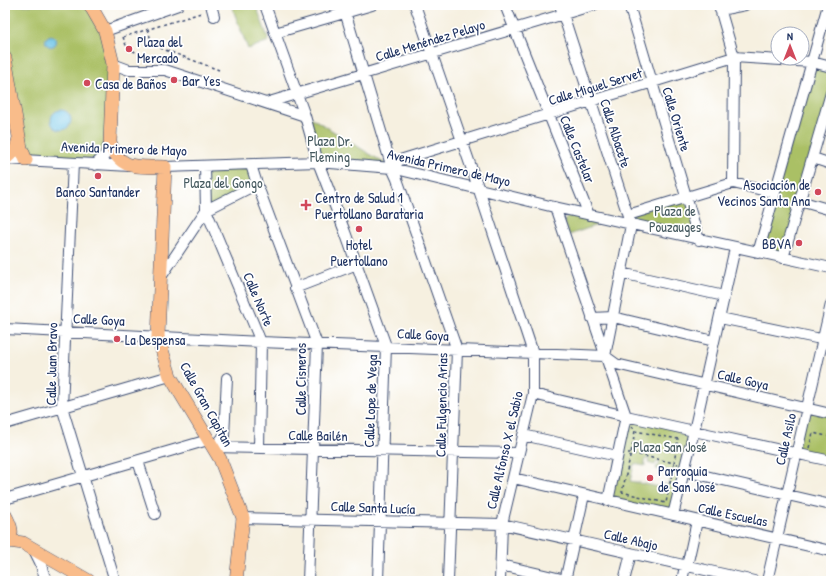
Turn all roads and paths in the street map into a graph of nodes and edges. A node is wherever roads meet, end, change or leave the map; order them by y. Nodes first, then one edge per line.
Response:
1 (90, 5) edge
2 (178, 5) edge
3 (211, 5) edge
4 (265, 5) edge
5 (372, 5) edge
6 (415, 5) edge
7 (505, 5) edge
8 (594, 5) edge
9 (629, 5) edge
10 (745, 5) edge
11 (828, 5) edge
12 (720, 8) edge
13 (154, 9) edge
14 (344, 9) edge
15 (561, 10) edge
16 (201, 12) dead end
17 (214, 16) dead end
18 (118, 25) junction
19 (148, 29) junction
20 (515, 29) junction
21 (105, 31) junction
22 (275, 33) junction
23 (123, 37) junction
24 (432, 54) junction
25 (734, 57) junction
26 (5, 58) edge
27 (812, 62) junction
28 (113, 64) junction
29 (831, 66) edge
30 (155, 70) junction
31 (219, 70) dead end
32 (364, 74) junction
33 (652, 83) junction
34 (297, 93) junction
35 (831, 93) edge
36 (591, 102) junction
37 (266, 103) junction
38 (548, 114) junction
39 (828, 114) edge
40 (305, 116) junction
41 (19, 137) junction
42 (462, 141) junction
43 (110, 142) junction
44 (7, 155) edge
45 (813, 158) junction
46 (26, 160) junction
47 (318, 162) junction
48 (73, 163) junction
49 (95, 164) junction
50 (831, 164) edge
51 (251, 165) junction
52 (130, 166) junction
53 (205, 166) junction
54 (165, 167) junction
55 (392, 168) junction
56 (733, 183) junction
57 (257, 184) junction
58 (479, 190) junction
59 (775, 193) junction
60 (686, 197) junction
61 (800, 201) junction
62 (555, 207) junction
63 (206, 210) junction
64 (831, 210) edge
65 (589, 215) junction
66 (628, 217) junction
67 (699, 240) junction
68 (735, 248) junction
69 (758, 253) junction
70 (783, 258) junction
71 (356, 264) junction
72 (831, 268) edge
73 (621, 273) junction
74 (161, 277) junction
75 (295, 288) junction
76 (724, 296) junction
77 (831, 304) edge
78 (613, 317) junction
79 (592, 318) junction
80 (720, 318) junction
81 (5, 329) edge
82 (65, 331) junction
83 (158, 337) junction
84 (827, 339) edge
85 (714, 341) junction
86 (261, 342) junction
87 (317, 344) junction
88 (386, 346) junction
89 (457, 350) junction
90 (533, 353) junction
91 (605, 356) junction
92 (170, 376) junction
93 (226, 378) dead end
94 (705, 384) junction
95 (533, 394) junction
96 (62, 407) junction
97 (806, 408) junction
98 (831, 414) edge
99 (626, 416) junction
100 (5, 424) edge
101 (694, 431) junction
102 (523, 435) junction
103 (831, 437) edge
104 (210, 444) junction
105 (258, 448) junction
106 (314, 449) junction
107 (383, 450) junction
108 (454, 452) junction
109 (519, 453) junction
110 (631, 453) junction
111 (796, 454) junction
112 (617, 456) junction
113 (808, 456) junction
114 (138, 461) junction
115 (831, 461) edge
116 (674, 463) junction
117 (684, 471) junction
118 (84, 476) junction
119 (513, 478) junction
120 (787, 494) junction
121 (584, 495) junction
122 (5, 499) edge
123 (608, 501) junction
124 (831, 504) edge
125 (155, 514) dead end
126 (5, 515) edge
127 (673, 516) junction
128 (243, 518) junction
129 (311, 519) junction
130 (380, 521) junction
131 (697, 521) junction
132 (451, 523) junction
133 (502, 524) junction
134 (778, 538) junction
135 (574, 540) junction
136 (6, 542) edge
137 (33, 548) junction
138 (831, 551) edge
139 (630, 553) junction
140 (50, 559) junction
141 (501, 565) junction
142 (686, 566) junction
143 (45, 576) edge
144 (89, 581) edge
145 (115, 581) edge
146 (236, 581) edge
147 (308, 581) edge
148 (378, 581) edge
149 (448, 581) edge
150 (500, 581) edge
151 (567, 581) edge
152 (624, 581) edge
153 (682, 581) edge
154 (754, 581) edge
155 (767, 581) edge

1 - 21 main road
2 - 13 street
3 - 17 street
4 - 22 street
5 - 14 street
6 - 24 street, Calle Alfonso X el Sabio
7 - 20 street, Calle Castelar
8 - 15 street, Calle Menéndez Pelayo
9 - 33 street, Calle Oriente
10 - 12 street
11 - 27 street
12 - 25 street
13 - 18 street
14 - 22 street
14 - 32 street, Calle Fulgencio Arias
15 - 20 street, Calle Menéndez Pelayo
15 - 36 street, Calle Albacete
16 - 19 path
18 - 21 street
18 - 23 path
19 - 23 path
19 - 31 path
20 - 24 street, Calle Menéndez Pelayo
20 - 38 street, Calle Castelar
21 - 28 main road
22 - 34 street
23 - 30 path
24 - 32 street, Calle Menéndez Pelayo
24 - 42 street, Calle Alfonso X el Sabio
25 - 27 street, Calle Miguel Servet
25 - 33 street, Calle Miguel Servet
25 - 56 street
26 - 41 main road
27 - 29 street, Calle Miguel Servet
27 - 59 street
28 - 30 street
28 - 43 main road
30 - 37 street
32 - 34 street, Calle Menéndez Pelayo
32 - 55 street, Calle Fulgencio Arias
33 - 36 street, Calle Miguel Servet
33 - 60 street, Calle Oriente
34 - 37 street, Calle Menéndez Pelayo
34 - 40 street
35 - 39 street
36 - 38 street, Calle Miguel Servet
36 - 66 street, Calle Albacete
37 - 40 street
38 - 42 street, Calle Miguel Servet
38 - 65 street, Calle Castelar
39 - 45 street
40 - 47 street
41 - 44 main road
41 - 46 main road
42 - 55 street, Calle Miguel Servet
42 - 58 street, Calle Alfonso X el Sabio
43 - 49 street
43 - 52 main road
44 - 46 street, Avenida Primero de Mayo
45 - 50 street
45 - 61 street
46 - 48 street, Avenida Primero de Mayo
47 - 51 street, Avenida Primero de Mayo
47 - 55 street, Avenida Primero de Mayo
47 - 71 street, Calle Lope de Vega
48 - 49 street, Avenida Primero de Mayo
48 - 82 street, Calle Juan Bravo
49 - 52 street, Avenida Primero de Mayo
51 - 53 street, Avenida Primero de Mayo
51 - 57 street, Calle Cisneros
52 - 54 main road, Avenida Primero de Mayo
53 - 54 street, Avenida Primero de Mayo
53 - 63 street, Calle Norte
54 - 74 main road, Calle Gran Capitan
55 - 58 street, Avenida Primero de Mayo
55 - 89 street, Calle Fulgencio Arias
56 - 59 street
56 - 60 street
57 - 63 street
57 - 75 street, Calle Cisneros
58 - 62 street, Avenida Primero de Mayo
58 - 90 street, Calle Alfonso X el Sabio
59 - 69 street
60 - 66 street
60 - 67 street, Calle Oriente
61 - 64 street
61 - 70 street
62 - 65 street, Avenida Primero de Mayo
62 - 79 street
63 - 74 street
63 - 86 street, Calle Norte
65 - 66 street, Avenida Primero de Mayo
66 - 67 street, Avenida Primero de Mayo
66 - 73 street
67 - 68 street, Avenida Primero de Mayo
68 - 69 street, Avenida Primero de Mayo
68 - 76 street
69 - 70 street, Avenida Primero de Mayo
70 - 72 street, Avenida Primero de Mayo
71 - 75 street
71 - 88 street, Calle Lope de Vega
73 - 76 street
73 - 78 street
74 - 83 main road, Calle Gran Capitan
75 - 87 street, Calle Cisneros
76 - 80 street
77 - 84 street, Calle Asilo
78 - 79 street
78 - 85 street
78 - 91 street
79 - 91 street
80 - 84 street
80 - 85 street
81 - 82 street, Calle Goya
82 - 83 street, Calle Goya
82 - 96 street, Calle Juan Bravo
83 - 86 street, Calle Goya
83 - 92 main road, Calle Gran Capitan
84 - 97 street, Calle Asilo
85 - 94 street
86 - 87 street, Calle Goya
86 - 105 street, Calle Norte
87 - 88 street, Calle Goya
87 - 106 street, Calle Cisneros
88 - 89 street, Calle Goya
88 - 107 street, Calle Lope de Vega
89 - 90 street, Calle Goya
89 - 108 street, Calle Fulgencio Arias
90 - 91 street, Calle Goya
90 - 95 street, Calle Alfonso X el Sabio
91 - 94 street, Calle Goya
91 - 99 street
92 - 96 street
92 - 104 main road, Calle Gran Capitan
93 - 104 street
94 - 97 street, Calle Goya
94 - 101 street
95 - 99 street
95 - 102 street, Calle Alfonso X el Sabio
96 - 100 street
96 - 118 street, Calle Juan Bravo
97 - 98 street, Calle Goya
97 - 111 street, Calle Asilo
99 - 101 street
99 - 112 street
101 - 111 street
101 - 117 street
102 - 109 street, Calle Alfonso X el Sabio
102 - 112 street
103 - 113 path
104 - 105 street, Calle Bailén
104 - 114 street, Calle Bailén
104 - 128 main road, Calle Gran Capitan
105 - 106 street, Calle Bailén
106 - 107 street, Calle Bailén
106 - 129 street, Calle Cisneros
107 - 108 street, Calle Bailén
107 - 130 street, Calle Lope de Vega
108 - 109 street, Calle Bailén
108 - 132 street, Calle Fulgencio Arias
109 - 119 street, Calle Alfonso X el Sabio
110 - 116 path
110 - 116 path
110 - 116 path
111 - 113 street
111 - 120 street, Calle Asilo
112 - 123 street
113 - 115 street
114 - 118 street, Calle Bailén
114 - 125 street
117 - 120 street
117 - 127 street
118 - 122 street, Calle Bailén
118 - 145 street, Calle Juan Bravo
119 - 121 street, Calle Escuelas
119 - 133 street, Calle Alfonso X el Sabio
120 - 124 street
120 - 134 street, Calle Asilo
121 - 123 street, Calle Escuelas
121 - 135 street
123 - 127 street, Calle Escuelas
126 - 136 main road
127 - 131 street, Calle Escuelas
128 - 129 street, Calle Santa Lucía
128 - 146 main road, Calle Gran Capitan
129 - 130 street, Calle Santa Lucía
129 - 147 street, Calle Cisneros
130 - 132 street, Calle Santa Lucía
130 - 148 street, Calle Lope de Vega
131 - 134 street, Calle Escuelas
131 - 142 street
132 - 133 street, Calle Santa Lucía
132 - 149 street, Calle Fulgencio Arias
133 - 135 street, Calle Abajo
133 - 141 street, Calle Alfonso X el Sabio
134 - 138 street, Calle Escuelas
134 - 155 street, Calle Asilo
135 - 139 street, Calle Abajo
135 - 151 street
136 - 137 main road
137 - 140 main road
137 - 143 street
139 - 142 street, Calle Abajo
139 - 152 street
140 - 143 street
140 - 144 main road
141 - 150 street, Calle Alfonso X el Sabio
141 - 151 street
142 - 153 street
142 - 154 street, Calle Abajo

